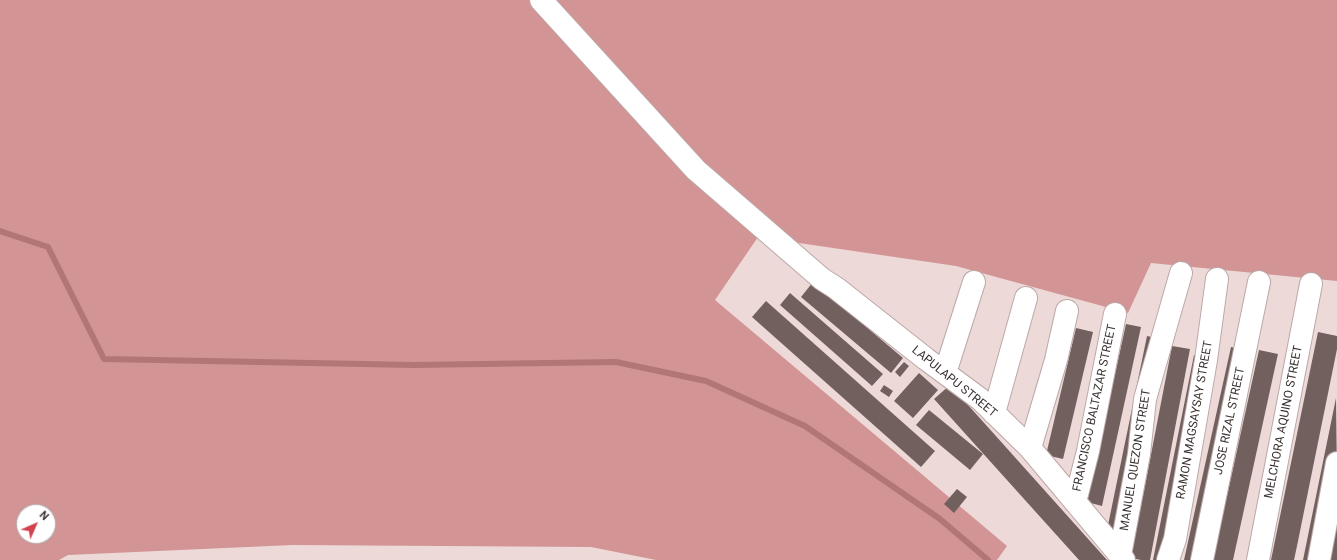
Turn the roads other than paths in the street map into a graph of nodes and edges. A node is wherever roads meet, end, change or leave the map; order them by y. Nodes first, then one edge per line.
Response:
1 (542, 0) edge
2 (1181, 273) dead end
3 (1217, 279) dead end
4 (974, 282) dead end
5 (1259, 282) dead end
6 (1311, 284) dead end
7 (1026, 298) dead end
8 (1067, 311) dead end
9 (1115, 314) dead end
10 (945, 373) junction
11 (994, 413) junction
12 (1030, 448) junction
13 (1337, 463) edge
14 (1076, 502) junction
15 (1122, 558) edge
16 (1168, 560) edge
17 (1202, 560) edge
18 (1258, 560) edge
19 (1319, 560) edge

1 - 10 street, LAPULAPU STREET
2 - 15 street, MANUEL QUEZON STREET
3 - 16 street, RAMON MAGSAYSAY STREET
4 - 10 street
5 - 17 street, JOSE RIZAL STREET
6 - 18 street, MELCHORA AQUINO STREET
7 - 11 street
8 - 12 street
9 - 14 street, FRANCISCO BALTAZAR STREET
10 - 11 street, LAPULAPU STREET
11 - 12 street, LAPULAPU STREET
12 - 14 street, LAPULAPU STREET
13 - 19 street
14 - 15 street, LAPULAPU STREET

